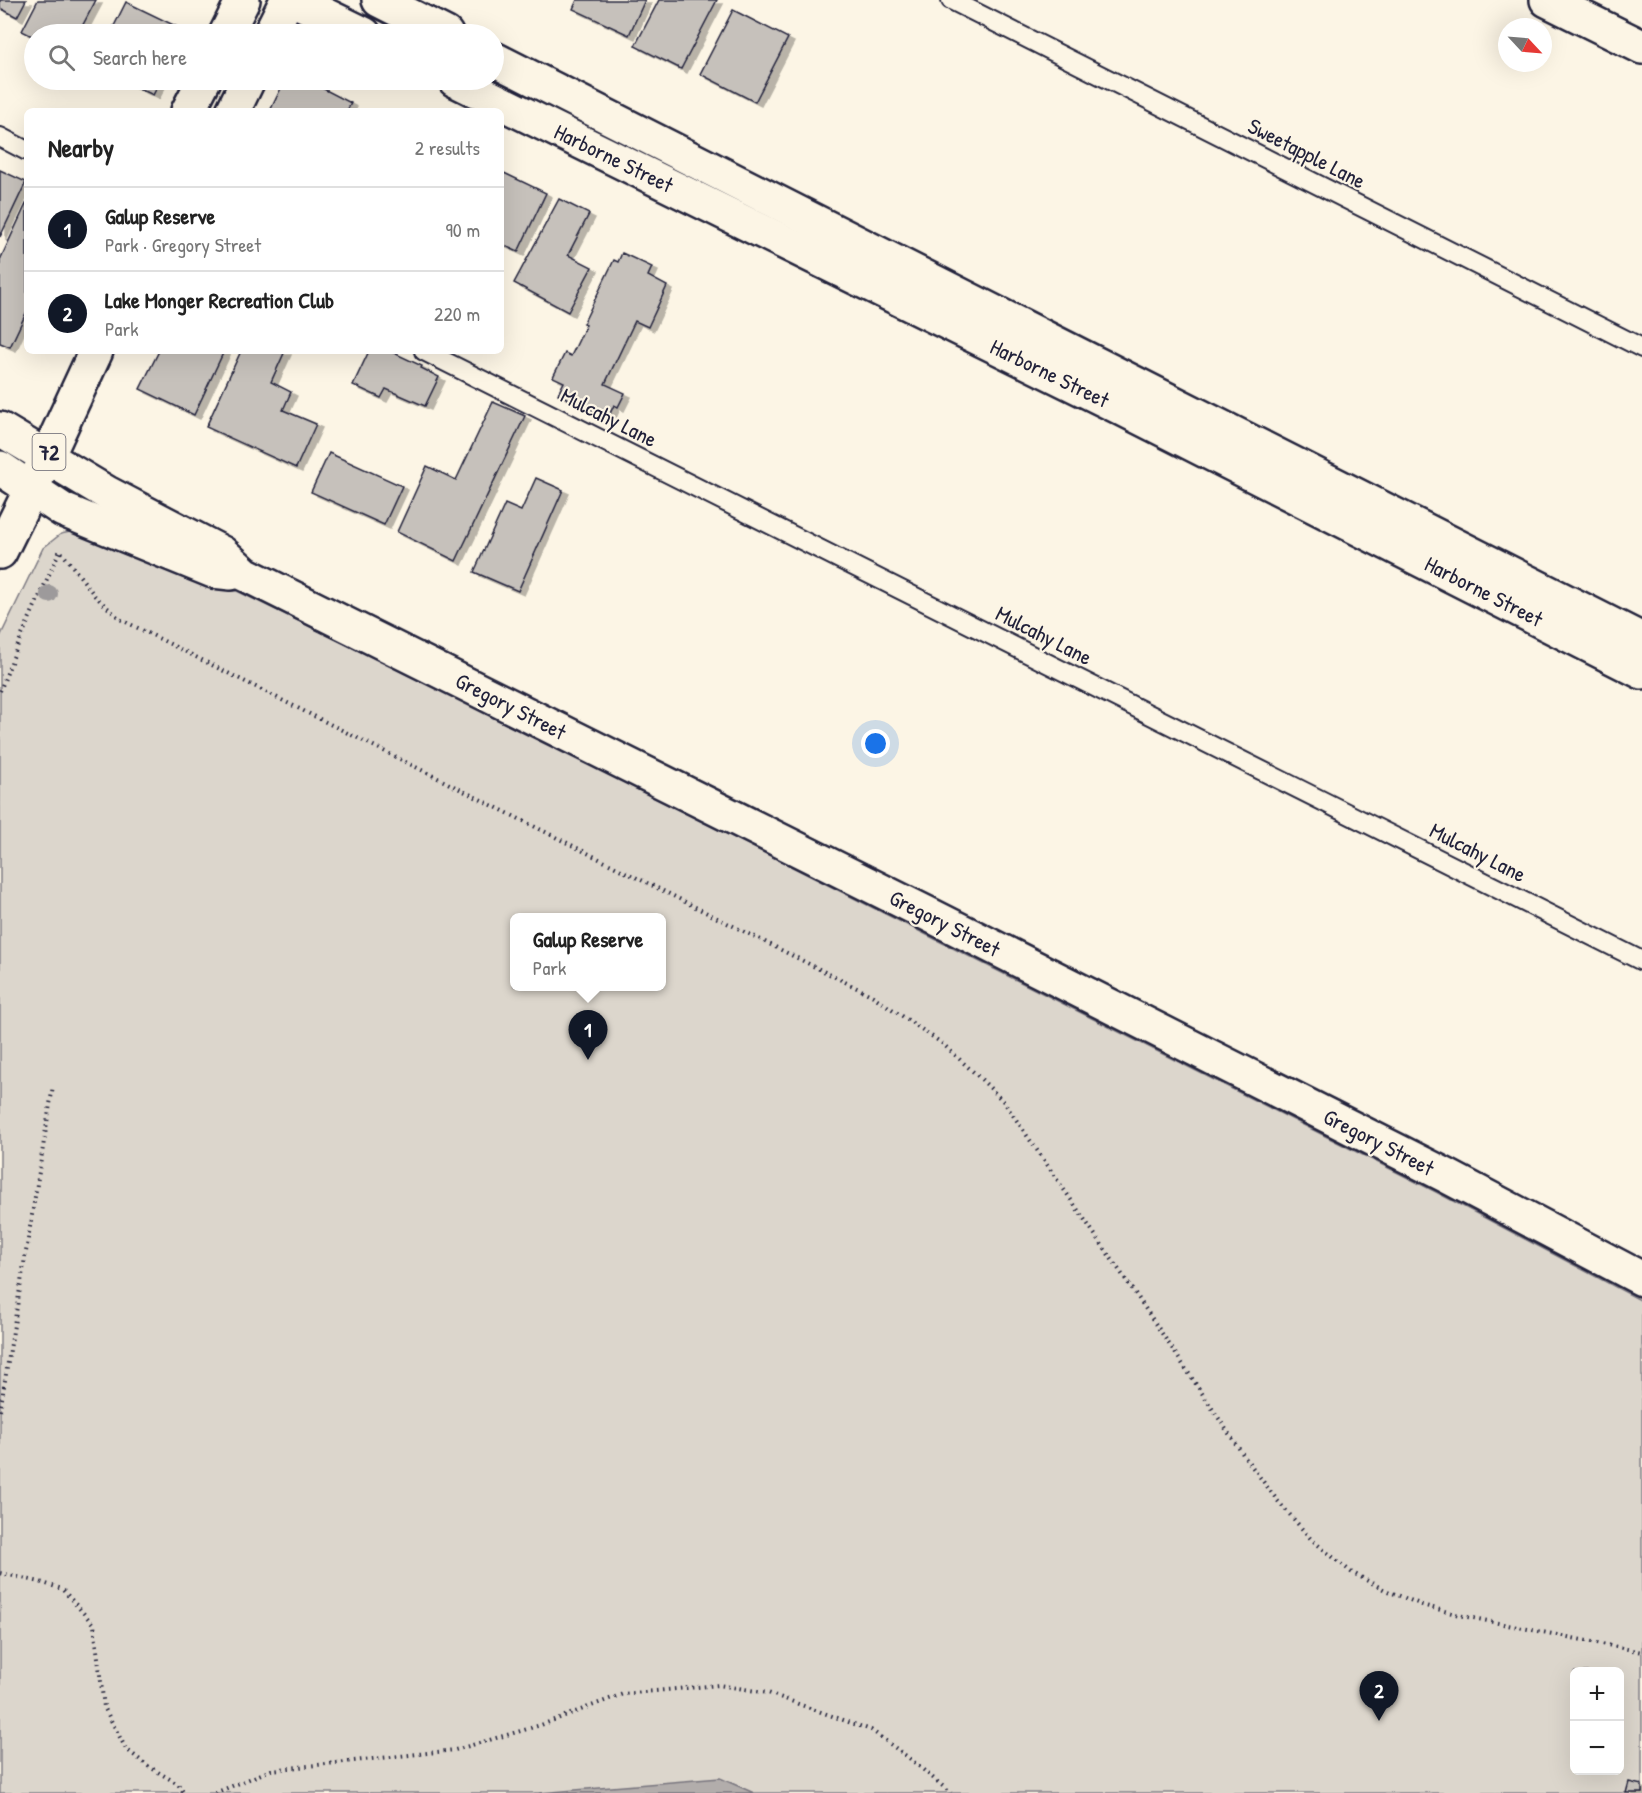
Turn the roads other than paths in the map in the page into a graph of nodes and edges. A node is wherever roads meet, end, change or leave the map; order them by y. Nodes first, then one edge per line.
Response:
1 (243, 0) edge
2 (287, 0) edge
3 (294, 0) edge
4 (379, 0) edge
5 (951, 0) edge
6 (1548, 0) edge
7 (231, 24) edge
8 (275, 24) edge
9 (343, 24) edge
10 (426, 24) edge
11 (1642, 47) edge
12 (504, 64) edge
13 (199, 90) edge
14 (243, 90) edge
15 (475, 90) edge
16 (190, 108) edge
17 (234, 108) edge
18 (0, 137) edge
19 (24, 149) edge
20 (1642, 348) edge
21 (95, 354) edge
22 (430, 354) edge
23 (0, 429) edge
24 (47, 457) junction
25 (0, 468) edge
26 (31, 488) junction
27 (0, 552) edge
28 (245, 574) junction
29 (1642, 640) edge
30 (1642, 672) edge
31 (1642, 961) edge
32 (1642, 1279) edge

1 - 7 main road
2 - 8 main road
3 - 9 main road
4 - 10 main road
5 - 20 lane, Sweetapple Lane
6 - 11 main road
12 - 29 main road, Harborne Street
13 - 16 main road
14 - 17 main road
15 - 30 main road, Harborne Street
18 - 19 lane
21 - 24 main road, 72
22 - 31 lane, Mulcahy Lane
23 - 24 main road, Gregory Street
24 - 26 main road, 72
24 - 28 main road, Gregory Street
25 - 26 main road, Gregory Street
26 - 27 main road, 72
26 - 28 main road, Gregory Street
28 - 32 main road, Gregory Street

